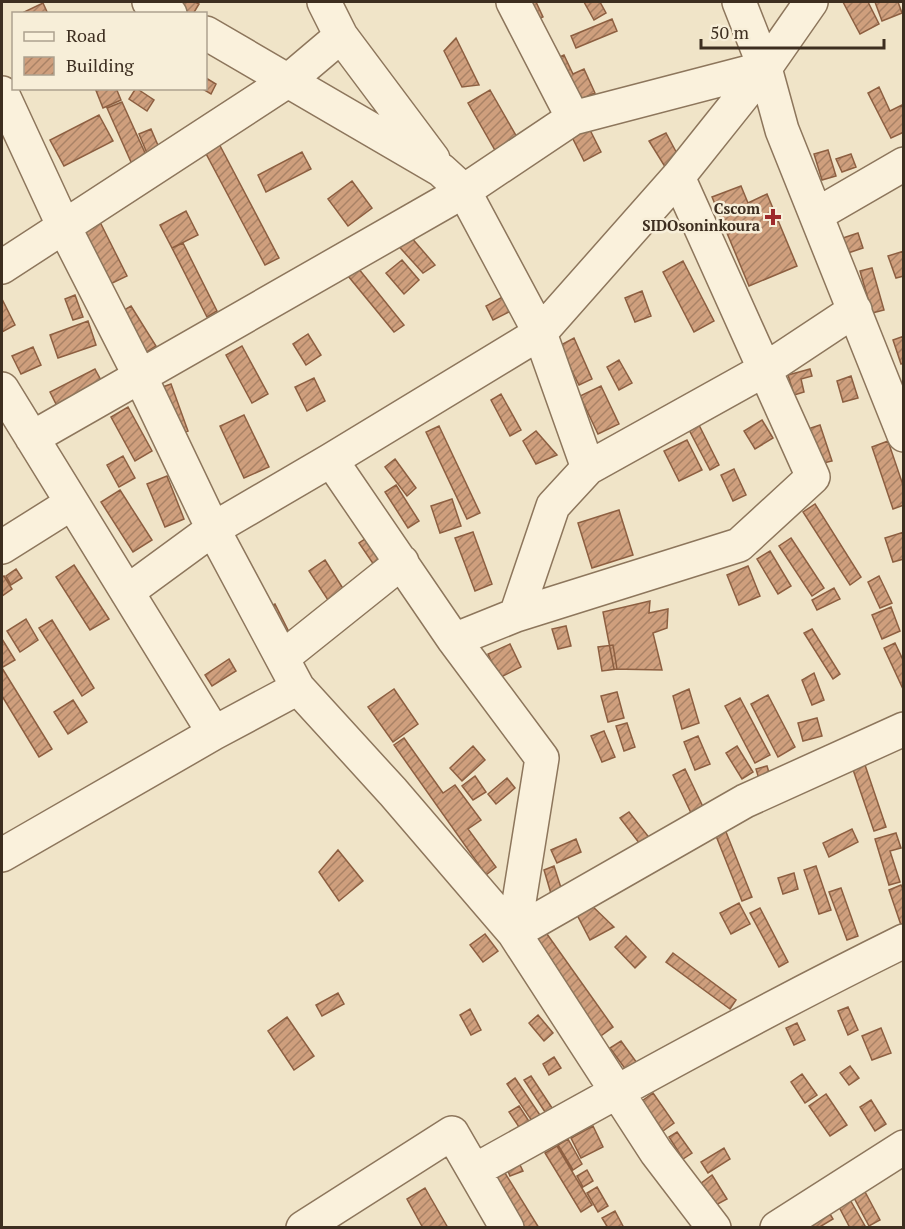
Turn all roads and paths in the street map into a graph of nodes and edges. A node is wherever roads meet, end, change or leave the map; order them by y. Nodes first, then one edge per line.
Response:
1 (149, 2) edge
2 (324, 2) edge
3 (513, 2) edge
4 (739, 2) edge
5 (812, 2) edge
6 (166, 12) edge
7 (207, 34) edge
8 (341, 36) junction
9 (765, 68) junction
10 (289, 80) junction
11 (2, 93) edge
12 (573, 118) junction
13 (903, 164) edge
14 (678, 177) junction
15 (452, 180) junction
16 (816, 215) junction
17 (64, 227) junction
18 (2, 267) edge
19 (855, 310) junction
20 (540, 333) junction
21 (766, 369) junction
22 (140, 376) junction
23 (895, 386) edge
24 (2, 389) edge
25 (903, 435) edge
26 (32, 438) junction
27 (331, 460) junction
28 (588, 468) junction
29 (72, 503) junction
30 (213, 529) junction
31 (2, 547) edge
32 (402, 562) junction
33 (127, 592) junction
34 (516, 615) junction
35 (454, 640) junction
36 (282, 658) junction
37 (298, 688) junction
38 (903, 729) edge
39 (214, 733) junction
40 (2, 855) edge
41 (514, 933) junction
42 (903, 941) edge
43 (616, 1092) junction
44 (903, 1147) edge
45 (474, 1171) junction
46 (303, 1227) edge
47 (507, 1227) edge
48 (714, 1227) edge
49 (777, 1227) edge

1 - 6 street
2 - 8 street
3 - 12 street
4 - 9 street
5 - 9 street
7 - 10 street
8 - 10 street
8 - 15 street
9 - 12 street
9 - 14 street
9 - 16 street
10 - 15 street
10 - 17 street
11 - 17 street
12 - 15 street
13 - 16 street
14 - 20 street
14 - 21 street
15 - 20 street
15 - 22 street
16 - 19 street
17 - 18 street
17 - 22 street
19 - 21 street
19 - 23 street
20 - 27 street
20 - 28 street
21 - 28 street
21 - 34 street
22 - 26 street
22 - 30 street
23 - 25 street
24 - 26 street
26 - 29 street
27 - 30 street
27 - 32 street
28 - 34 street
29 - 31 street
29 - 33 street
30 - 33 street
30 - 36 street
32 - 35 street
32 - 36 street
33 - 39 street
34 - 35 street
35 - 41 street
36 - 37 street
37 - 39 street
37 - 41 street
38 - 41 street
39 - 40 street
41 - 43 street
42 - 43 street
43 - 45 street
43 - 48 street
44 - 49 street
45 - 46 street
45 - 47 street

